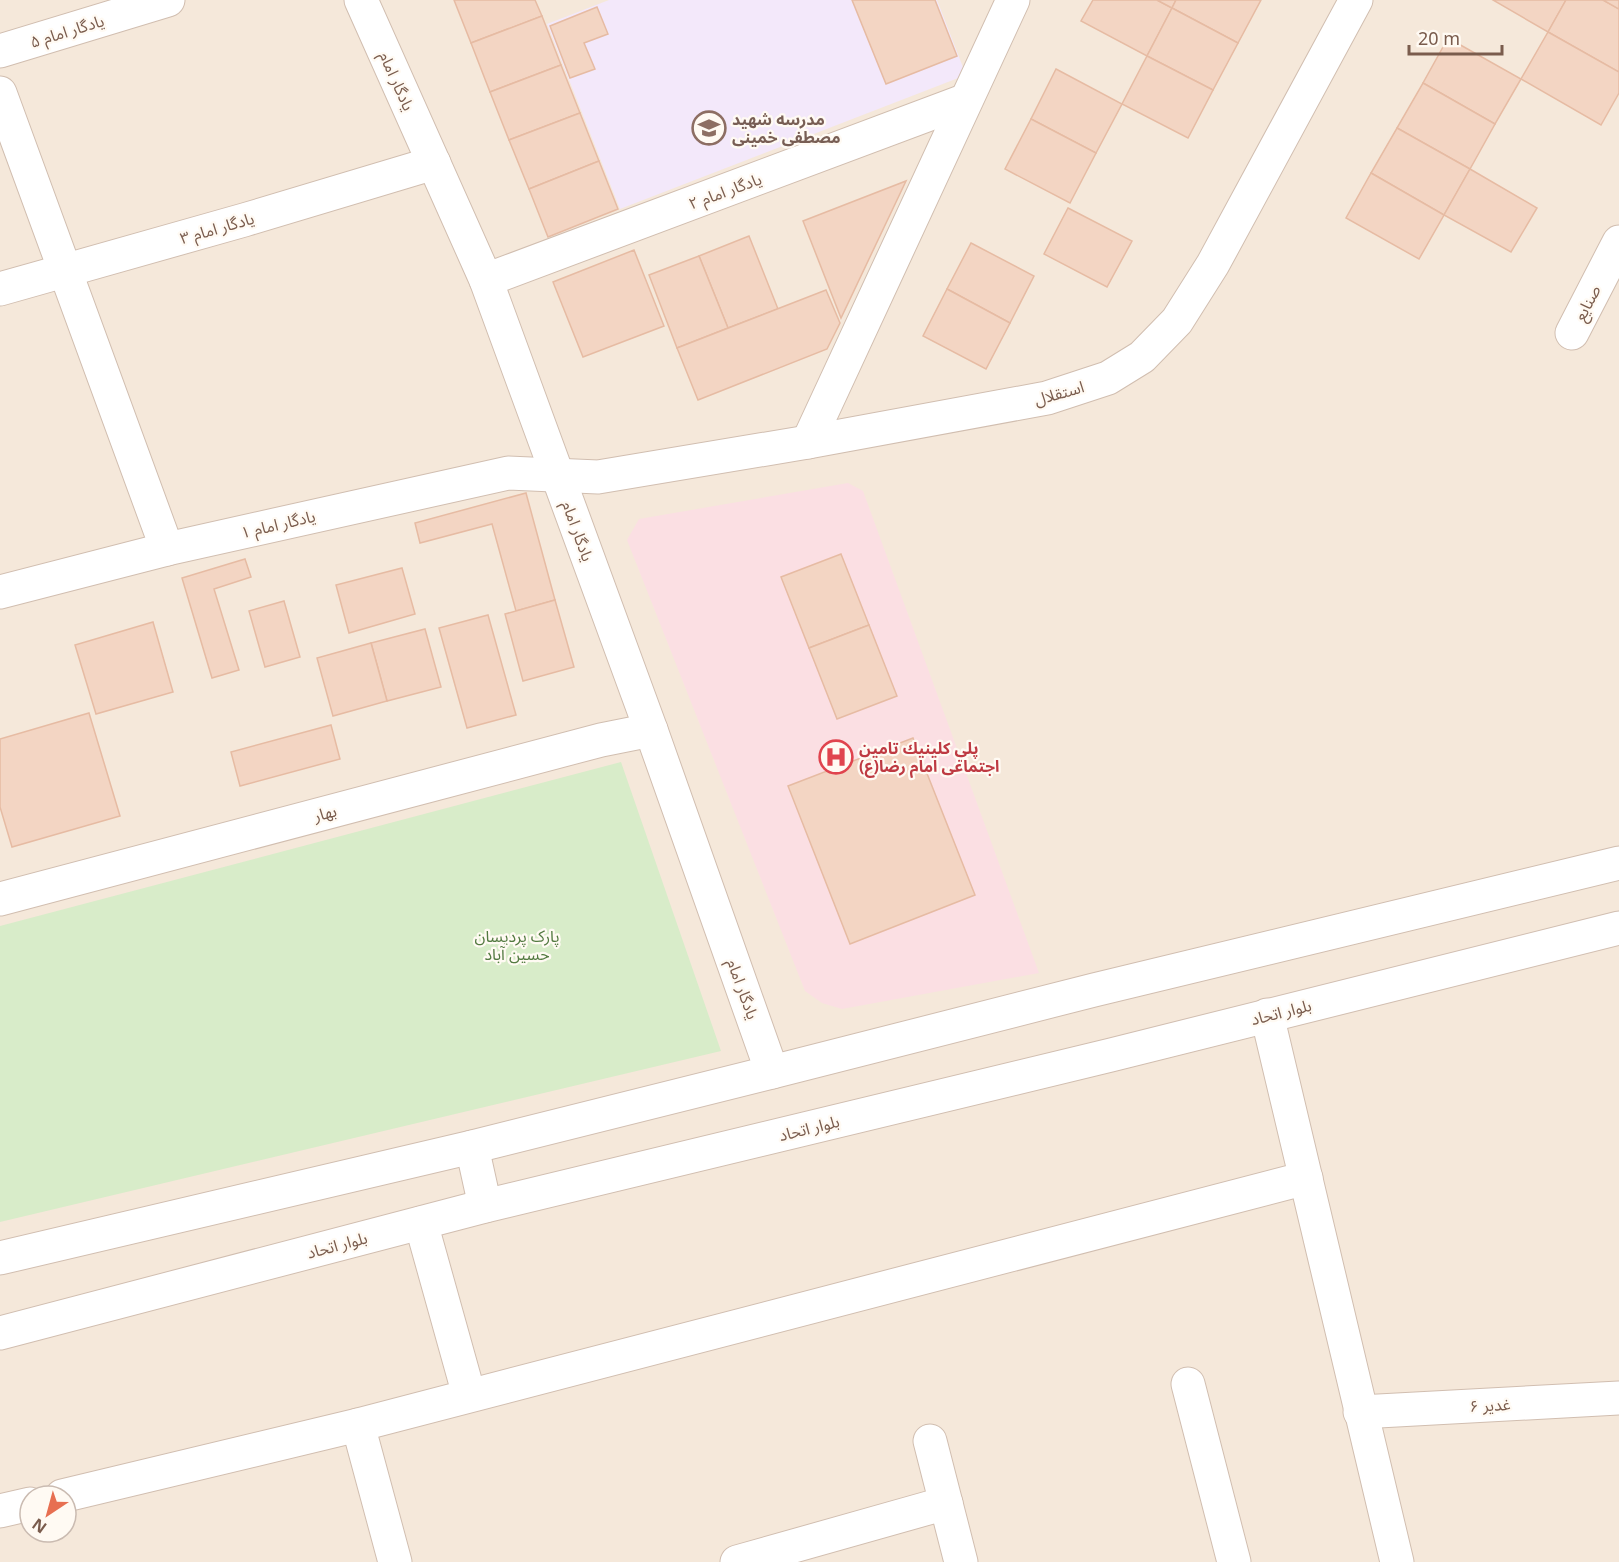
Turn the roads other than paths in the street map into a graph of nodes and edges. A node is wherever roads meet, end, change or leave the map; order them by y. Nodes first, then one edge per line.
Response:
1 (168, 0) edge
2 (361, 0) edge
3 (1013, 0) edge
4 (1356, 0) edge
5 (0, 51) edge
6 (0, 93) edge
7 (964, 101) junction
8 (434, 163) junction
9 (1619, 242) edge
10 (65, 270) junction
11 (486, 280) junction
12 (0, 289) edge
13 (1572, 333) dead end
14 (808, 442) junction
15 (558, 474) junction
16 (167, 549) junction
17 (0, 592) edge
18 (651, 730) junction
19 (1619, 863) edge
20 (0, 899) edge
21 (1619, 928) edge
22 (1267, 1015) junction
23 (772, 1072) junction
24 (472, 1147) junction
25 (1306, 1178) junction
26 (485, 1206) junction
27 (421, 1223) junction
28 (0, 1258) edge
29 (0, 1333) edge
30 (1188, 1384) dead end
31 (469, 1395) junction
32 (1619, 1398) edge
33 (1360, 1412) junction
34 (358, 1425) junction
35 (930, 1441) dead end
36 (78, 1492) edge
37 (946, 1503) junction
38 (18, 1507) edge
39 (0, 1511) edge
40 (395, 1562) edge
41 (737, 1562) edge
42 (961, 1562) edge
43 (1234, 1562) edge
44 (1397, 1562) edge

1 - 5 street, یادگار امام ۵
2 - 8 street, یادگار امام
3 - 7 street
4 - 14 street, استقلال
6 - 10 street
7 - 11 street, یادگار امام ۲
7 - 14 street
8 - 10 street, یادگار امام ۳
8 - 11 street, یادگار امام
9 - 13 street, صنایع
10 - 12 street, یادگار امام ۳
10 - 16 street
11 - 15 street, یادگار امام
14 - 15 street, استقلال
15 - 16 street, یادگار امام ۱
15 - 18 street, یادگار امام
16 - 17 street, یادگار امام ۱
18 - 20 street, بهار
18 - 23 street, یادگار امام
19 - 23 street
21 - 22 street, بلوار اتحاد
22 - 25 street
22 - 26 street, بلوار اتحاد
23 - 24 street
24 - 26 street
24 - 28 street
25 - 31 street
25 - 33 street
26 - 27 street, بلوار اتحاد
27 - 29 street, بلوار اتحاد
27 - 31 street
30 - 43 street
31 - 34 street
32 - 33 street, غدیر ۶
33 - 44 street
34 - 36 street
34 - 40 street
35 - 37 street
37 - 41 street
37 - 42 street
38 - 39 street

